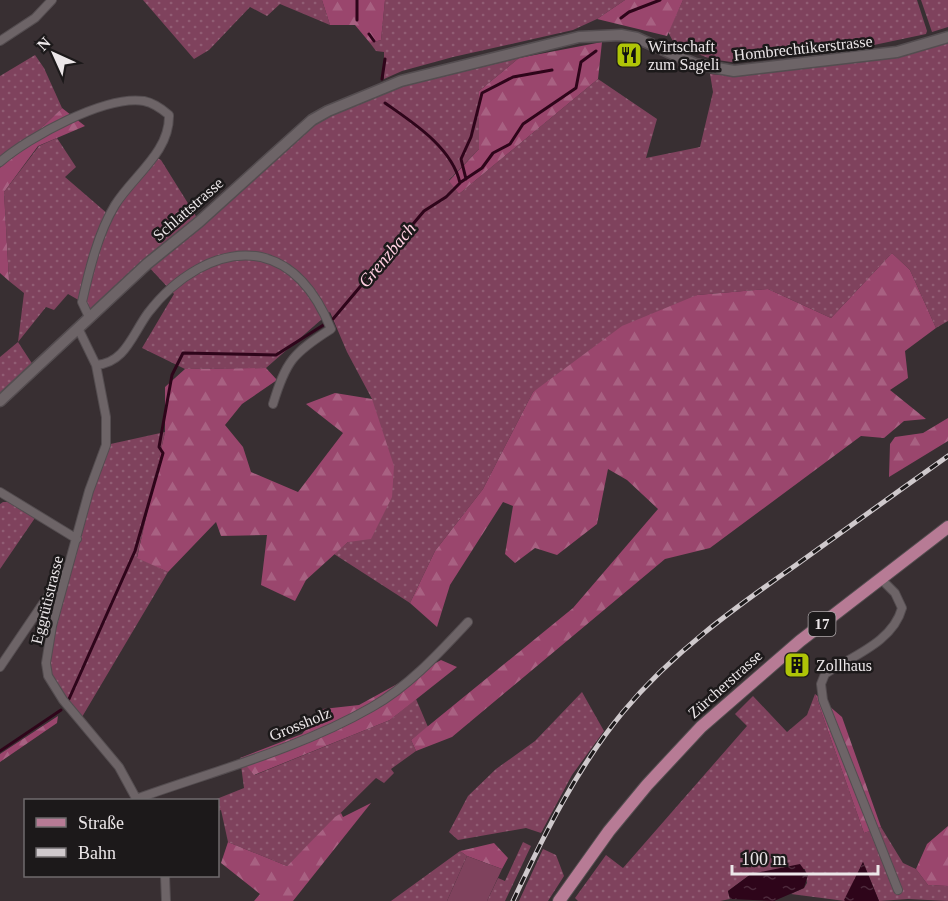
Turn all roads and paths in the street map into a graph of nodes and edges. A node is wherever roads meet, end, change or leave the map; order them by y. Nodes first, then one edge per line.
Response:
1 (52, 0) edge
2 (948, 37) edge
3 (0, 41) edge
4 (418, 76) joint
5 (0, 162) edge
6 (89, 318) junction
7 (78, 328) junction
8 (96, 365) junction
9 (0, 401) edge
10 (273, 404) dead end
11 (0, 492) edge
12 (948, 527) edge
13 (77, 539) junction
14 (70, 565) junction
15 (880, 578) junction
16 (468, 622) dead end
17 (0, 667) edge
18 (135, 799) edge
19 (139, 799) edge
20 (165, 877) edge
21 (898, 890) dead end
22 (166, 901) edge
23 (559, 901) edge

1 - 3 street
2 - 4 street, Hombrechtikerstrasse
4 - 6 street, Schlattstrasse
5 - 6 street
6 - 7 street, Schlattstrasse
7 - 8 street
7 - 9 street, Schlattstrasse
8 - 10 street
8 - 13 street
11 - 13 street, Eggrütistrasse
12 - 15 main road, Zürcherstrasse / 17
13 - 14 street, Eggrütistrasse
14 - 17 street
14 - 18 street, Eggrütistrasse
15 - 21 street
15 - 23 main road, Zürcherstrasse / 17
16 - 19 street, Grossholz
20 - 22 street

